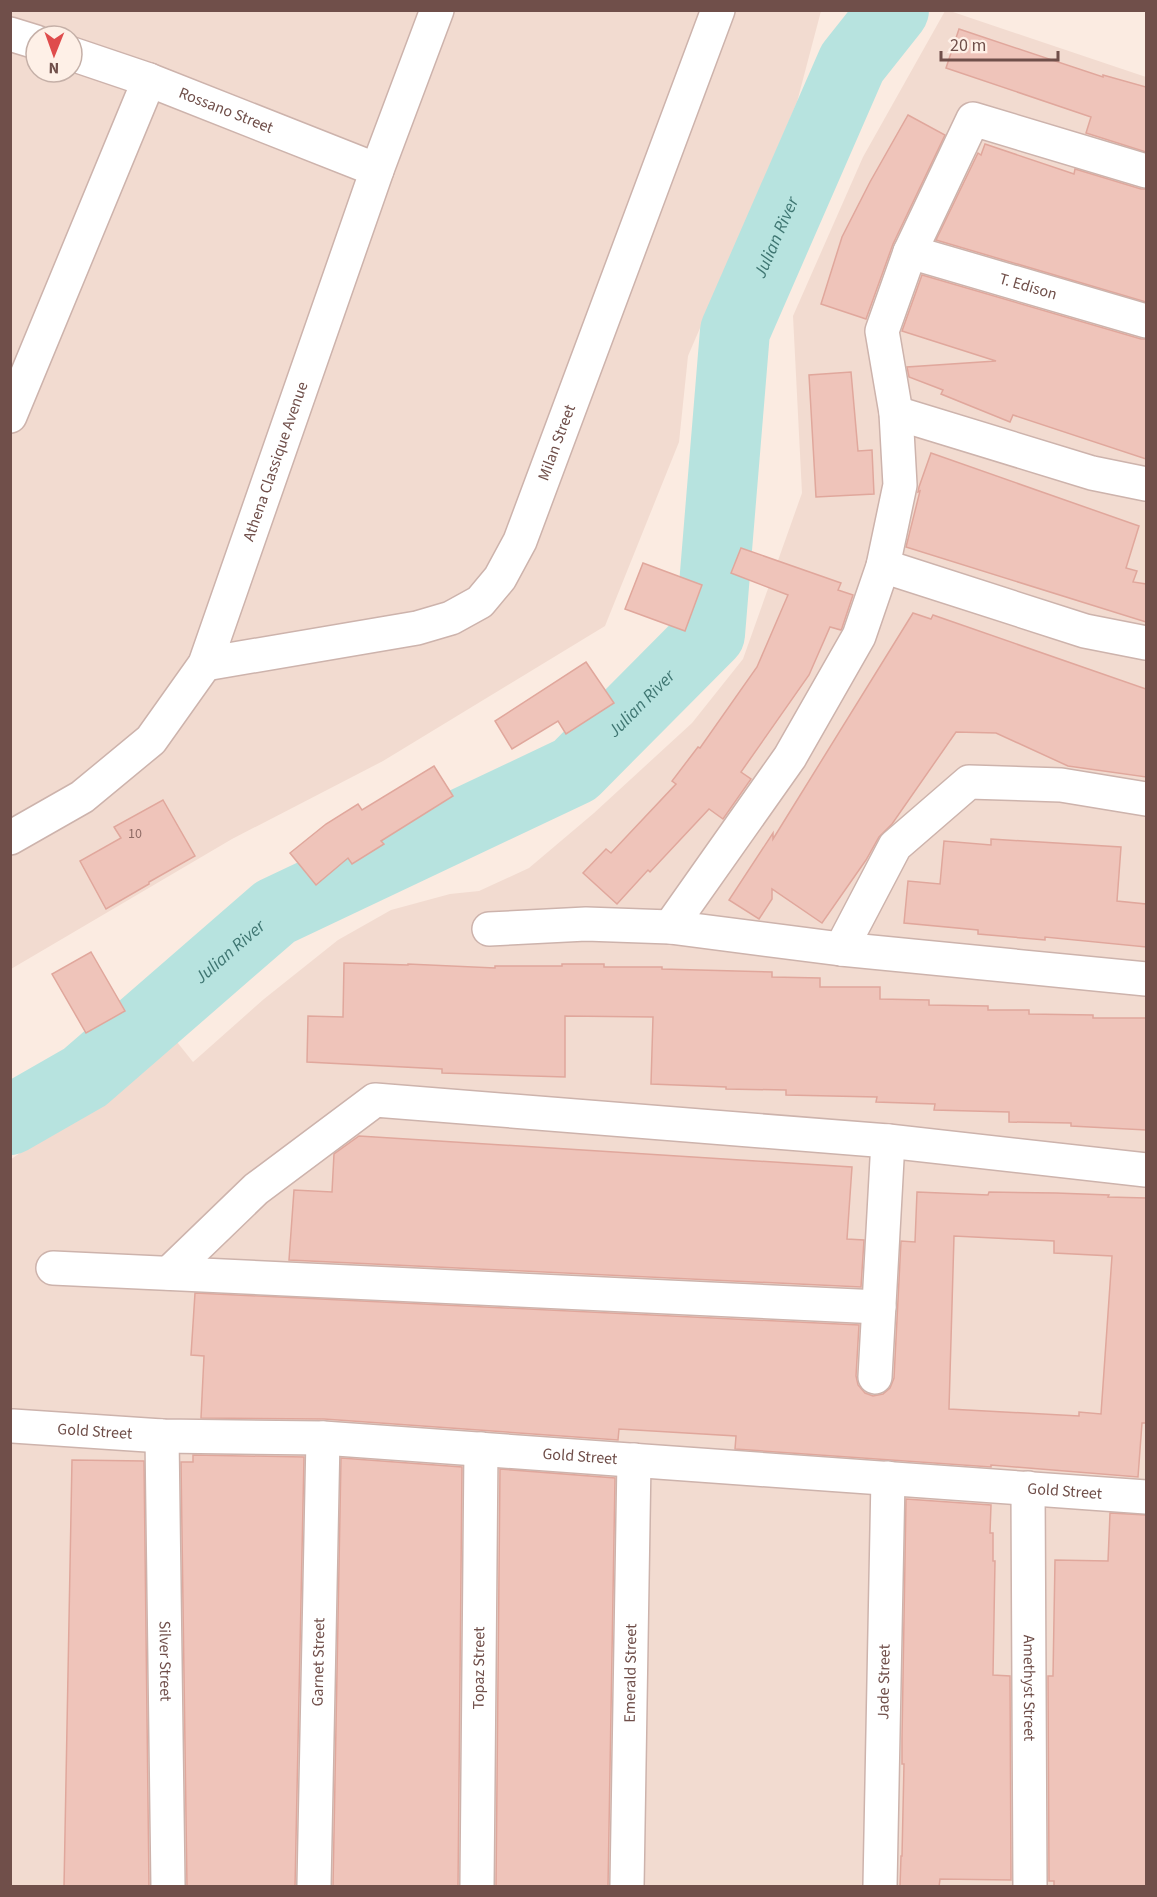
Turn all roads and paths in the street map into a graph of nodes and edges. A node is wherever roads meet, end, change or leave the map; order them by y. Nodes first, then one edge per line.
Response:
1 (437, 10) edge
2 (718, 10) edge
3 (84, 58) edge
4 (149, 80) junction
5 (377, 170) junction
6 (1146, 171) edge
7 (910, 252) junction
8 (1146, 321) edge
9 (896, 413) junction
10 (10, 416) edge
11 (1146, 484) edge
12 (883, 566) junction
13 (1146, 643) edge
14 (205, 664) junction
15 (1146, 799) edge
16 (10, 838) edge
17 (670, 927) junction
18 (489, 929) dead end
19 (841, 949) junction
20 (1146, 979) edge
21 (888, 1142) junction
22 (1146, 1170) edge
23 (53, 1268) dead end
24 (169, 1273) junction
25 (879, 1307) junction
26 (875, 1377) dead end
27 (13, 1426) dead end
28 (162, 1436) junction
29 (323, 1438) junction
30 (481, 1449) junction
31 (634, 1460) junction
32 (888, 1478) junction
33 (1028, 1488) junction
34 (1146, 1497) edge
35 (168, 1887) edge
36 (314, 1887) edge
37 (477, 1887) edge
38 (627, 1887) edge
39 (880, 1887) edge
40 (1030, 1887) edge

1 - 5 street, Athena Classique Avenue
2 - 14 street, Milan Street
3 - 4 street, Rossano Street
4 - 5 street, Rossano Street
4 - 10 street
5 - 14 street, Athena Classique Avenue
6 - 7 street
7 - 8 street, T. Edison
7 - 9 street
9 - 11 street
9 - 12 street
12 - 13 street
12 - 17 street
14 - 16 street, Athena Classique Avenue
15 - 19 street
17 - 18 street
17 - 19 street
19 - 20 street
21 - 22 street
21 - 24 street
21 - 25 street
23 - 24 street
24 - 25 street
25 - 26 street
27 - 28 street, Gold Street
28 - 29 street, Gold Street
28 - 35 street, Silver Street
29 - 30 street, Gold Street
29 - 36 street, Garnet Street
30 - 31 street, Gold Street
30 - 37 street, Topaz Street
31 - 32 street, Gold Street
31 - 38 street, Emerald Street
32 - 33 street, Gold Street
32 - 39 street, Jade Street
33 - 34 street, Gold Street
33 - 40 street, Amethyst Street

